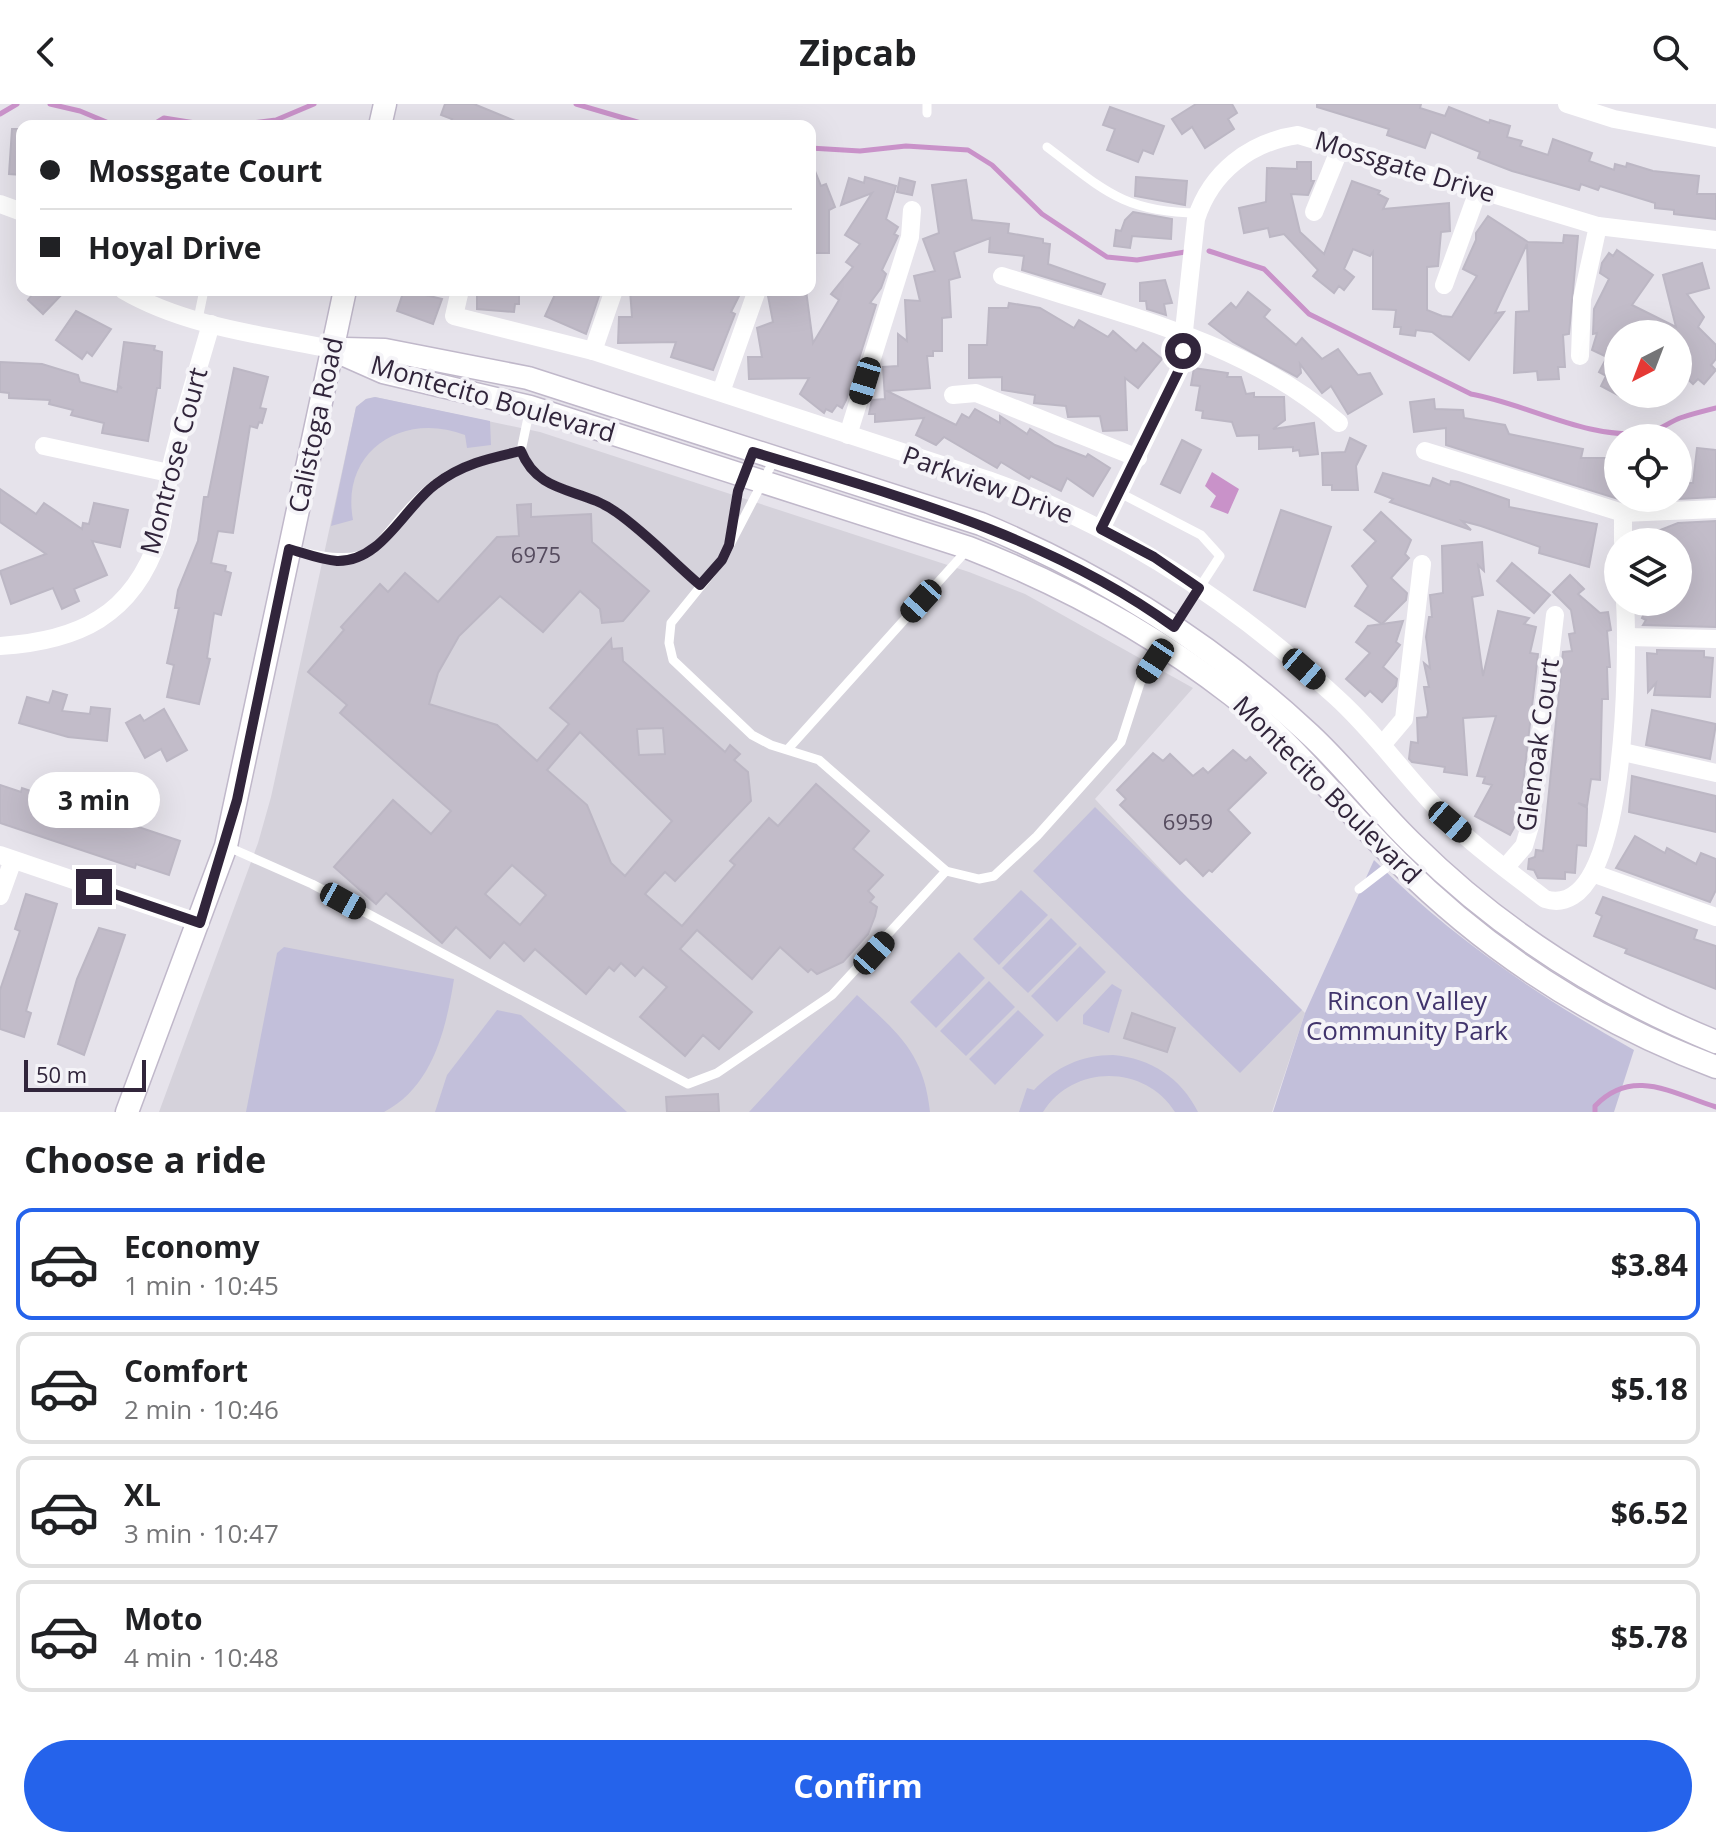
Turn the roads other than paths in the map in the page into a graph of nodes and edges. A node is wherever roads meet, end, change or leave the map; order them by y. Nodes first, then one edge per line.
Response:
1 (1567, 104) edge
2 (1716, 138) edge
3 (1341, 146) junction
4 (1047, 147) dead end
5 (1478, 191) junction
6 (912, 210) dead end
7 (1314, 212) dead end
8 (1198, 213) junction
9 (1598, 226) junction
10 (1716, 240) edge
11 (1002, 276) dead end
12 (1444, 285) dead end
13 (133, 296) edge
14 (204, 296) edge
15 (344, 296) edge
16 (459, 296) edge
17 (612, 296) edge
18 (755, 296) edge
19 (204, 322) junction
20 (1186, 334) junction
21 (331, 349) junction
22 (593, 351) junction
23 (1580, 356) dead end
24 (721, 392) junction
25 (953, 395) dead end
26 (530, 407) junction
27 (1339, 423) dead end
28 (848, 435) junction
29 (44, 446) dead end
30 (521, 451) junction
31 (1425, 451) dead end
32 (753, 452) junction
33 (775, 458) junction
34 (1138, 458) junction
35 (169, 473) junction
36 (755, 478) junction
37 (1120, 493) junction
38 (1716, 509) edge
39 (1623, 513) junction
40 (1623, 528) edge
41 (1101, 529) junction
42 (729, 545) junction
43 (969, 548) junction
44 (289, 549) junction
45 (1422, 564) dead end
46 (700, 585) junction
47 (1199, 588) junction
48 (1555, 615) dead end
49 (1626, 616) edge
50 (1169, 636) junction
51 (1627, 637) junction
52 (1716, 639) edge
53 (0, 646) edge
54 (1382, 745) junction
55 (788, 749) junction
56 (1623, 752) junction
57 (1716, 773) edge
58 (1413, 844) junction
59 (226, 846) junction
60 (6, 857) edge
61 (1396, 861) junction
62 (1505, 868) junction
63 (946, 871) junction
64 (1595, 874) junction
65 (1359, 889) dead end
66 (0, 896) edge
67 (1716, 917) edge
68 (200, 923) junction
69 (1716, 1042) edge
70 (1716, 1067) edge
71 (127, 1112) edge

1 - 2 street
3 - 5 street, Mossgate Drive
3 - 7 street
3 - 8 street, Mossgate Drive
4 - 8 lane
5 - 9 street, Mossgate Drive
5 - 12 street
6 - 28 street
8 - 20 street, Mossgate Drive
9 - 10 street, Mossgate Drive
9 - 23 street
11 - 20 street
13 - 19 street
14 - 19 lane
15 - 21 main road, Calistoga Road
16 - 22 street, Parkview Drive
17 - 22 street
18 - 24 street
19 - 21 street
19 - 35 street, Montrose Court
20 - 27 street
20 - 34 street, Mossgate Drive
21 - 26 main road, Montecito Boulevard
21 - 32 main road, Montecito Boulevard
21 - 44 main road, Calistoga Road
22 - 24 street, Parkview Drive
24 - 28 street, Parkview Drive
25 - 34 street
26 - 30 lane
26 - 36 main road, Montecito Boulevard
28 - 41 street, Parkview Drive
29 - 35 street
30 - 44 lane
30 - 46 lane
31 - 39 street
32 - 33 main road, Montecito Boulevard
32 - 36 lane
33 - 36 lane
33 - 50 main road, Montecito Boulevard
34 - 37 street, Mossgate Drive
35 - 53 street, Montrose Court
36 - 42 lane
36 - 42 lane
36 - 43 main road, Montecito Boulevard
37 - 41 street, Mossgate Drive
37 - 47 lane
38 - 39 street
39 - 40 street
41 - 47 street, Parkview Drive
42 - 46 lane
43 - 50 main road, Montecito Boulevard
43 - 55 lane
44 - 59 main road, Calistoga Road
45 - 54 street
46 - 55 lane
47 - 50 lane
47 - 54 street, Parkview Drive
48 - 62 street, Glenoak Court
49 - 51 street
50 - 58 main road, Montecito Boulevard
50 - 61 main road, Montecito Boulevard
50 - 63 lane
51 - 52 street
51 - 56 street
54 - 62 street, Parkview Drive
55 - 63 lane
56 - 57 street
56 - 64 street
58 - 61 lane
58 - 69 main road, Montecito Boulevard
59 - 63 lane
59 - 68 main road, Calistoga Road
60 - 66 street
60 - 68 street
61 - 65 lane
61 - 70 main road, Montecito Boulevard
62 - 64 street, Parkview Drive
64 - 67 street
68 - 71 main road, Calistoga Road

